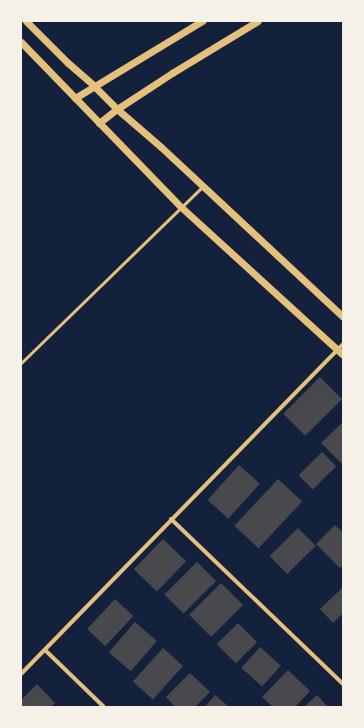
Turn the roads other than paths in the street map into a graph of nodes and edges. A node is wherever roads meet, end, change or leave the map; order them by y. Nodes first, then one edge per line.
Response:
1 (26, 21) edge
2 (202, 21) edge
3 (258, 21) edge
4 (21, 42) edge
5 (94, 86) junction
6 (75, 98) junction
7 (117, 109) junction
8 (99, 123) junction
9 (203, 186) junction
10 (181, 207) junction
11 (343, 317) edge
12 (343, 344) edge
13 (337, 350) junction
14 (343, 355) edge
15 (21, 363) edge
16 (172, 519) junction
17 (45, 650) junction
18 (21, 674) edge
19 (343, 684) edge
20 (104, 707) edge

1 - 5 street
2 - 5 street
3 - 7 street
4 - 6 street
5 - 6 street
5 - 7 street
6 - 8 street
7 - 8 street
7 - 9 street
8 - 10 street
9 - 10 lane
9 - 11 street
10 - 13 street
10 - 15 lane
12 - 13 street
13 - 14 street
13 - 16 street
16 - 17 street
16 - 19 street
17 - 18 street
17 - 20 street

